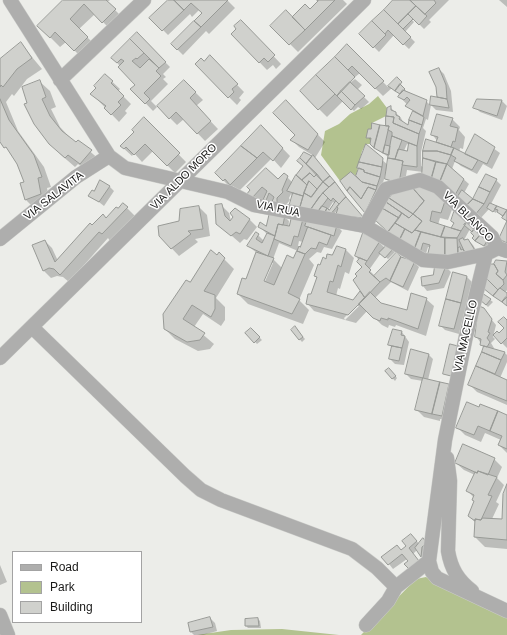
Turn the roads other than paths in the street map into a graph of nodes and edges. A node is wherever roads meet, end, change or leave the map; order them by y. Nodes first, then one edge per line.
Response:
1 (10, 0) edge
2 (144, 0) edge
3 (364, 0) edge
4 (60, 80) junction
5 (109, 156) junction
6 (181, 180) junction
7 (365, 226) junction
8 (0, 239) edge
9 (497, 251) edge
10 (32, 328) junction
11 (1, 358) edge
12 (443, 505) junction
13 (450, 560) junction
14 (430, 566) junction
15 (396, 588) junction
16 (481, 599) junction
17 (507, 611) edge
18 (0, 615) edge
19 (366, 625) dead end
20 (8, 635) edge

1 - 4 street, VIA RUA
2 - 4 street
3 - 6 street, VIA ALDO MORO
4 - 5 street, VIA RUA
5 - 6 street, VIA RUA
5 - 8 street, VIA SALAVITA
6 - 7 street, VIA RUA
6 - 10 street, VIA ALDO MORO
7 - 9 street, VIA RUA
7 - 9 street, VIA BLANCO
9 - 12 street, VIA MACELLO
10 - 11 street, VIA ALDO MORO
10 - 15 street
12 - 13 street
12 - 14 street
13 - 14 street
13 - 16 street
14 - 15 street
14 - 16 street
15 - 19 street
16 - 17 street
18 - 20 street

